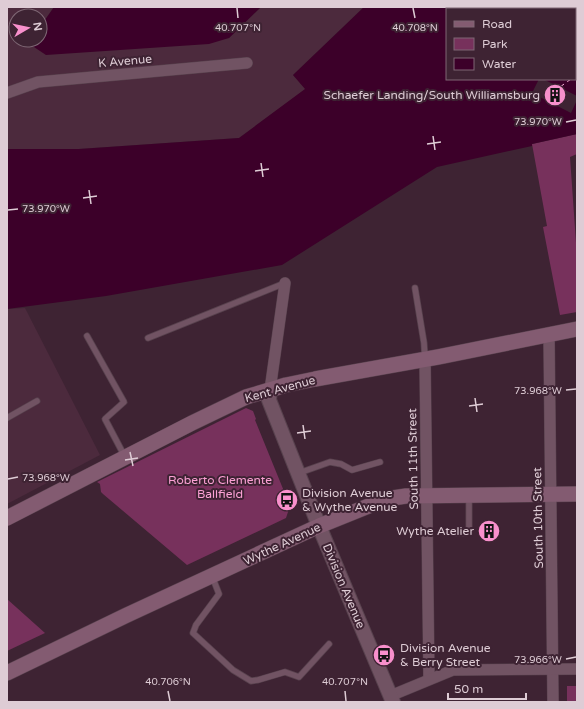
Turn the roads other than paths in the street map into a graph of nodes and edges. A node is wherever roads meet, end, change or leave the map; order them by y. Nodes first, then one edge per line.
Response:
1 (248, 63) dead end
2 (7, 94) edge
3 (285, 283) joint
4 (415, 288) dead end
5 (577, 329) edge
6 (549, 335) junction
7 (87, 336) dead end
8 (148, 338) dead end
9 (425, 359) junction
10 (270, 390) junction
11 (37, 401) dead end
12 (7, 418) edge
13 (125, 457) junction
14 (380, 462) dead end
15 (298, 473) junction
16 (577, 494) edge
17 (551, 495) junction
18 (426, 496) junction
19 (469, 496) junction
20 (7, 518) edge
21 (319, 526) junction
22 (454, 533) dead end
23 (212, 576) junction
24 (330, 644) dead end
25 (577, 669) edge
26 (552, 670) junction
27 (7, 673) edge
28 (429, 679) junction
29 (391, 699) edge
30 (553, 702) edge

1 - 2 street, K Avenue
3 - 8 lane
3 - 10 street, Division Avenue
4 - 9 lane
5 - 6 main road, Kent Avenue
6 - 9 main road, Kent Avenue
6 - 17 street, South 10th Street
7 - 13 lane
9 - 10 main road, Kent Avenue
9 - 18 street, South 11th Street
10 - 13 main road, Kent Avenue
10 - 15 street, Division Avenue
11 - 12 lane
13 - 20 main road, Kent Avenue
14 - 15 lane
15 - 21 street, Division Avenue
16 - 17 main road, Wythe Avenue
17 - 19 main road, Wythe Avenue
17 - 26 street, South 10th Street
18 - 19 main road, Wythe Avenue
18 - 21 main road, Wythe Avenue
18 - 28 street, South 11th Street
19 - 22 lane
21 - 23 main road, Wythe Avenue
21 - 29 street, Division Avenue
23 - 24 lane
23 - 27 main road, Wythe Avenue
25 - 26 street
26 - 28 street
26 - 30 street, South 10th Street
28 - 29 street

